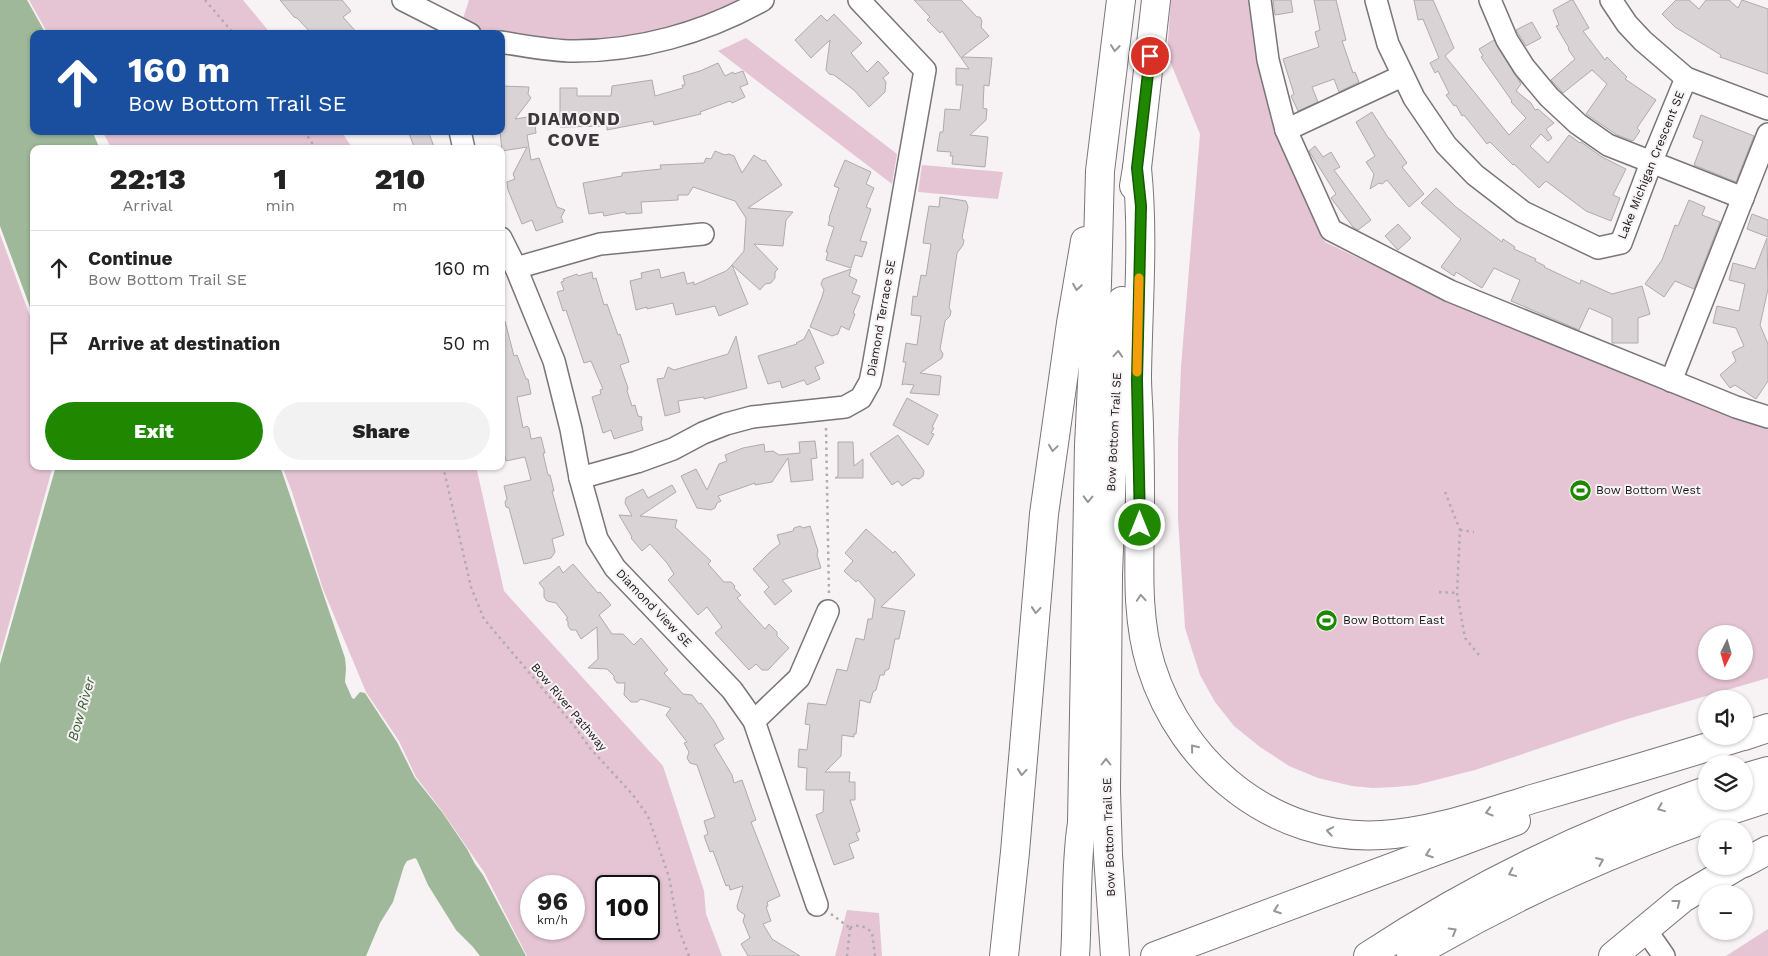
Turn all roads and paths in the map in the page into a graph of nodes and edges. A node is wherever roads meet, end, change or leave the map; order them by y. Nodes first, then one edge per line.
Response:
1 (206, 0) edge
2 (403, 0) edge
3 (763, 0) edge
4 (859, 0) edge
5 (1122, 0) edge
6 (1156, 0) edge
7 (1260, 0) edge
8 (1376, 0) edge
9 (1490, 0) edge
10 (1611, 0) edge
11 (231, 30) edge
12 (462, 30) edge
13 (505, 43) edge
14 (1402, 76) junction
15 (1686, 78) junction
16 (1768, 109) edge
17 (1286, 130) junction
18 (1768, 134) edge
19 (1651, 163) junction
20 (1137, 168) junction
21 (1100, 171) junction
22 (1743, 198) junction
23 (703, 234) dead end
24 (505, 246) edge
25 (516, 268) junction
26 (1671, 381) junction
27 (826, 409) junction
28 (1768, 417) edge
29 (444, 470) edge
30 (580, 478) junction
31 (1445, 492) dead end
32 (1460, 530) junction
33 (1474, 532) dead end
34 (1439, 592) dead end
35 (1457, 593) junction
36 (828, 610) joint
37 (1479, 655) dead end
38 (754, 721) junction
39 (1768, 728) edge
40 (1753, 733) edge
41 (1716, 745) edge
42 (1704, 749) junction
43 (1768, 771) edge
44 (1753, 775) edge
45 (1698, 794) edge
46 (1768, 798) edge
47 (1768, 850) edge
48 (1753, 858) edge
49 (1722, 875) edge
50 (817, 905) joint
51 (1094, 922) junction
52 (850, 928) junction
53 (1645, 929) junction
54 (690, 956) edge
55 (846, 956) edge
56 (875, 956) edge
57 (1004, 956) edge
58 (1075, 956) edge
59 (1094, 956) edge
60 (1114, 956) edge
61 (1155, 956) edge
62 (1368, 956) edge
63 (1411, 956) edge
64 (1613, 956) edge
65 (1664, 956) edge

1 - 11 path
2 - 12 street
3 - 13 street
4 - 27 street, Diamond Terrace SE
5 -> 21 highway, Bow Bottom Trail SE
6 - 20 highway, Bow Bottom Trail SE
7 - 17 street
8 - 14 street, Lake Michigan Crescent SE
9 - 19 street
10 - 15 street
14 - 17 street
14 - 19 street, Lake Michigan Crescent SE
15 - 16 street
15 - 19 street, Lake Michigan Crescent SE
17 - 26 street
18 - 22 street
19 - 22 street
42 -> 20 highway
51 -> 20 highway, Bow Bottom Trail SE
21 -> 51 highway, Bow Bottom Trail SE
21 -> 57 highway
22 - 26 street
23 - 25 street
24 - 25 street, Diamond View SE
25 - 30 street, Diamond View SE
26 - 28 street
27 - 30 street, Diamond Terrace SE
27 - 36 path
29 - 54 path, Bow River Pathway
30 - 38 street, Diamond View SE
31 - 32 path
32 - 33 path
32 - 35 path
34 - 35 path
35 - 37 path
36 - 38 street
38 - 50 street, Diamond View SE
39 - 40 highway
41 - 42 highway
42 -> 61 highway
43 - 44 highway
45 -> 62 highway
63 -> 46 highway
47 - 48 highway
53 -> 49 highway
50 - 52 path
51 - 58 highway, Bow Bottom Trail SE
51 - 59 highway
51 - 60 highway, Bow Bottom Trail SE
52 - 55 path
52 - 56 path
53 - 64 highway
53 - 65 street

